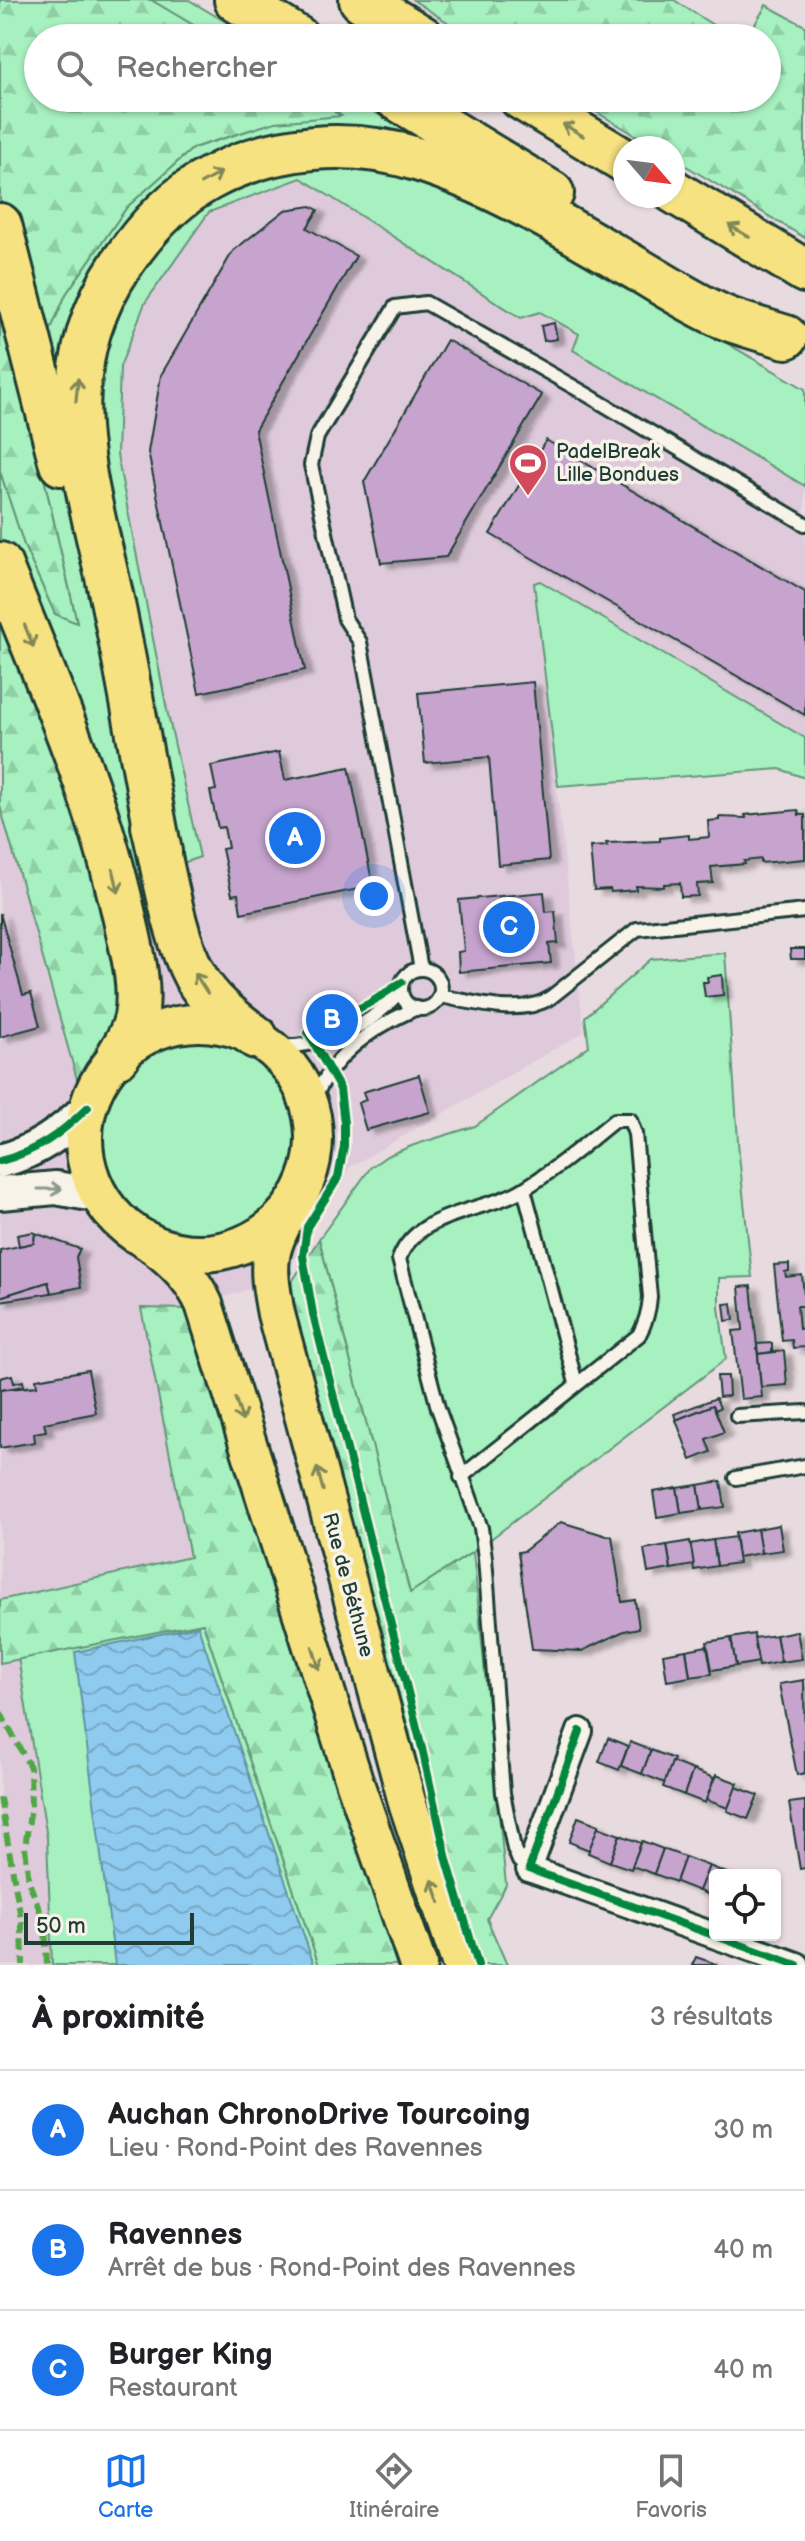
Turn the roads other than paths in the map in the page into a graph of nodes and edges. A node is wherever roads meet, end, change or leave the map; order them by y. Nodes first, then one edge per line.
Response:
1 (236, 0) edge
2 (361, 0) edge
3 (275, 24) edge
4 (400, 24) edge
5 (419, 112) edge
6 (544, 112) edge
7 (613, 154) edge
8 (685, 198) edge
9 (0, 225) edge
10 (805, 271) edge
11 (796, 342) edge
12 (805, 524) edge
13 (0, 564) edge
14 (160, 852) junction
15 (805, 911) edge
16 (421, 969) junction
17 (401, 989) junction
18 (440, 996) junction
19 (417, 1008) junction
20 (262, 1042) junction
21 (118, 1056) junction
22 (88, 1107) junction
23 (310, 1110) junction
24 (0, 1161) edge
25 (524, 1189) junction
26 (0, 1193) edge
27 (100, 1196) junction
28 (293, 1204) junction
29 (146, 1240) junction
30 (576, 1383) junction
31 (805, 1412) edge
32 (737, 1416) dead end
33 (805, 1466) edge
34 (461, 1477) junction
35 (736, 1478) dead end
36 (580, 1731) dead end
37 (529, 1869) junction
38 (418, 1965) edge
39 (461, 1965) edge
40 (797, 1965) edge

1 - 3 highway
2 - 4 highway
5 - 11 highway
7 -> 6 highway
10 -> 8 highway
9 - 14 highway
14 -> 11 highway
12 - 16 lane
13 -> 21 highway
20 -> 14 highway
15 - 18 lane
16 - 17 lane
16 - 18 lane
17 - 19 lane
17 - 20 lane
18 - 19 lane
19 - 23 lane
20 - 21 main road
20 - 23 main road
21 - 22 main road
22 - 24 street
22 - 27 main road
23 - 28 main road
25 - 30 lane
25 - 30 lane
25 - 34 lane
26 -> 27 street
27 - 29 main road
28 - 29 main road
39 -> 28 main road, Rue de Béthune
29 -> 38 main road
30 - 34 lane
31 - 32 lane
33 - 35 lane
34 - 37 lane
36 - 37 street
37 - 40 street

